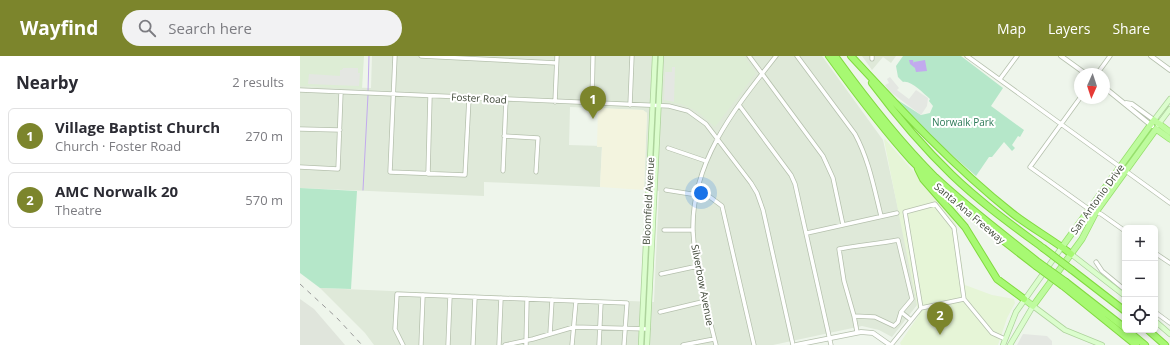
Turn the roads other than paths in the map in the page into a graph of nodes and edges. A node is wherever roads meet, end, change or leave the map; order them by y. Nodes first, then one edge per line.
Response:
1 (395, 56) edge
2 (421, 56) edge
3 (557, 56) edge
4 (593, 56) edge
5 (632, 56) edge
6 (655, 56) edge
7 (660, 56) edge
8 (749, 56) edge
9 (776, 56) edge
10 (797, 56) edge
11 (829, 56) edge
12 (835, 56) edge
13 (851, 56) edge
14 (967, 56) edge
15 (1017, 56) edge
16 (1061, 56) edge
17 (1110, 56) edge
18 (1150, 56) edge
19 (556, 63) junction
20 (1078, 68) edge
21 (1102, 68) edge
22 (654, 69) junction
23 (660, 69) junction
24 (1170, 70) edge
25 (762, 74) junction
26 (1000, 80) junction
27 (300, 90) edge
28 (342, 92) junction
29 (1110, 92) edge
30 (393, 94) junction
31 (430, 96) junction
32 (469, 98) junction
33 (1170, 98) edge
34 (506, 99) junction
35 (555, 102) junction
36 (592, 103) junction
37 (1076, 104) edge
38 (630, 105) junction
39 (739, 105) junction
40 (652, 106) junction
41 (658, 106) junction
42 (1170, 109) edge
43 (1061, 124) junction
44 (1155, 125) junction
45 (300, 129) edge
46 (340, 130) junction
47 (1170, 132) edge
48 (504, 136) junction
49 (717, 138) junction
50 (1170, 139) edge
51 (654, 144) junction
52 (668, 148) dead end
53 (706, 161) junction
54 (913, 161) junction
55 (300, 167) edge
56 (1123, 169) junction
57 (503, 171) dead end
58 (536, 172) dead end
59 (428, 174) junction
60 (651, 188) junction
61 (666, 190) dead end
62 (696, 195) junction
63 (1170, 203) edge
64 (1093, 211) junction
65 (897, 213) dead end
66 (881, 216) junction
67 (843, 225) junction
68 (1122, 229) edge
69 (664, 230) dead end
70 (693, 230) junction
71 (807, 234) junction
72 (1062, 247) junction
73 (1071, 254) junction
74 (1158, 255) edge
75 (1096, 262) dead end
76 (1170, 263) edge
77 (1037, 264) junction
78 (698, 266) junction
79 (661, 274) dead end
80 (1064, 284) junction
81 (1122, 288) edge
82 (1122, 294) edge
83 (423, 295) junction
84 (450, 296) junction
85 (475, 298) junction
86 (501, 298) junction
87 (527, 299) junction
88 (964, 299) junction
89 (552, 300) junction
90 (643, 300) junction
91 (649, 300) junction
92 (1024, 300) junction
93 (576, 301) junction
94 (601, 302) junction
95 (706, 302) junction
96 (1033, 306) junction
97 (921, 308) junction
98 (1122, 309) edge
99 (660, 312) dead end
100 (900, 312) junction
101 (1158, 314) edge
102 (854, 316) junction
103 (910, 320) junction
104 (1170, 323) edge
105 (1158, 324) edge
106 (1122, 326) edge
107 (574, 327) junction
108 (600, 328) junction
109 (625, 329) junction
110 (642, 329) junction
111 (648, 329) junction
112 (857, 332) junction
113 (1131, 333) edge
114 (1151, 333) edge
115 (550, 334) junction
116 (1170, 334) edge
117 (830, 338) junction
118 (714, 339) junction
119 (1005, 339) junction
120 (525, 343) edge
121 (403, 345) edge
122 (421, 345) edge
123 (448, 345) edge
124 (473, 345) edge
125 (499, 345) edge
126 (505, 345) edge
127 (510, 345) edge
128 (572, 345) edge
129 (599, 345) edge
130 (624, 345) edge
131 (641, 345) edge
132 (647, 345) edge
133 (684, 345) edge
134 (716, 345) edge
135 (754, 345) edge
136 (793, 345) edge
137 (796, 345) edge
138 (831, 345) edge
139 (891, 345) edge
140 (1004, 345) edge
141 (1010, 345) edge
142 (1102, 345) edge
143 (1136, 345) edge
144 (1145, 345) edge
145 (1165, 345) edge

1 - 30 street
2 - 19 street
3 - 19 street
4 - 36 street
5 - 38 street
6 - 22 main road, Bloomfield Avenue
7 - 23 main road, Bloomfield Avenue
8 - 25 street
9 - 25 street, Silverbow Avenue
10 - 66 street
11 - 54 highway, Santa Ana Freeway
12 - 77 highway
13 - 72 highway
13 - 98 highway, Santa Ana Freeway, bridge
14 - 26 street
15 - 26 street
16 - 20 street
17 - 21 street
18 - 24 street
19 - 35 street
22 - 23 main road
22 - 40 main road, Bloomfield Avenue
23 - 41 main road, Bloomfield Avenue
25 - 39 street, Silverbow Avenue
25 - 67 street
26 - 43 street
27 - 28 street, Foster Road
28 - 30 street, Foster Road
28 - 46 street
29 - 44 street
30 - 31 street, Foster Road
30 - 59 street
31 - 32 street, Foster Road
31 - 59 street
32 - 34 street, Foster Road
32 - 59 street
33 - 44 main road, San Antonio Drive
34 - 35 street, Foster Road
34 - 48 street
35 - 36 street, Foster Road
36 - 38 street, Foster Road
37 - 43 street
38 - 40 street, Foster Road
39 - 49 street, Silverbow Avenue
39 - 71 street
40 - 41 street, Foster Road
40 - 51 main road, Bloomfield Avenue
41 - 49 street, Foster Road
41 - 51 main road, Bloomfield Avenue
42 - 44 main road, San Antonio Drive
43 - 56 street
43 - 64 street
44 - 47 main road
44 - 50 main road
44 - 56 main road, San Antonio Drive
45 - 46 street
46 - 55 street
48 - 57 street
48 - 58 street
49 - 53 street, Silverbow Avenue
49 - 136 street, Foster Road
51 - 60 main road, Bloomfield Avenue
52 - 53 street
53 - 62 street, Silverbow Avenue
54 - 77 highway, Santa Ana Freeway
54 - 92 highway
56 - 63 street
56 - 64 main road, San Antonio Drive
60 - 90 main road, Bloomfield Avenue
60 - 91 main road, Bloomfield Avenue
61 - 62 street
62 - 70 street, Silverbow Avenue
62 - 135 street
64 - 68 street
64 - 72 main road, San Antonio Drive
64 - 73 main road, San Antonio Drive
65 - 66 street
66 - 67 street
67 - 71 street
69 - 70 street
70 - 78 street, Silverbow Avenue
71 - 117 street
72 - 73 highway
72 - 92 main road, San Antonio Drive
73 - 82 main road
73 - 96 main road, San Antonio Drive
74 - 76 street
75 - 81 street
77 - 80 highway, Santa Ana Freeway, bridge
78 - 79 street
78 - 95 street, Silverbow Avenue
80 - 106 highway
80 - 143 highway, Santa Ana Freeway
83 - 84 street
83 - 121 street
83 - 122 street
84 - 85 street
84 - 123 street
85 - 86 street
85 - 124 street
86 - 87 street
86 - 125 street
87 - 89 street
87 - 120 street
88 - 97 street
88 - 97 street
88 - 119 street
89 - 93 street
89 - 115 street
90 - 91 main road
90 - 110 main road, Bloomfield Avenue
91 - 111 main road, Bloomfield Avenue
92 - 96 main road
92 - 119 main road, San Antonio Drive
93 - 94 street
93 - 107 street
94 - 108 street
94 - 109 street
95 - 99 street
95 - 118 street, Silverbow Avenue
96 - 141 main road
96 - 142 main road
97 - 103 street
100 - 102 street
100 - 102 street
100 - 103 street
101 - 104 street
102 - 112 street
103 - 139 street
105 - 116 main road
107 - 108 street
107 - 115 street
107 - 128 street
108 - 109 street
108 - 129 street
109 - 110 street
109 - 130 street
110 - 111 street
110 - 131 main road, Bloomfield Avenue
111 - 132 main road, Bloomfield Avenue
112 - 117 street
112 - 139 street
113 - 144 highway
114 - 145 highway
115 - 120 street
117 - 137 street
117 - 138 street
118 - 133 street
118 - 134 street, Silverbow Avenue
119 - 140 main road, San Antonio Drive
120 - 127 street
126 - 127 street

